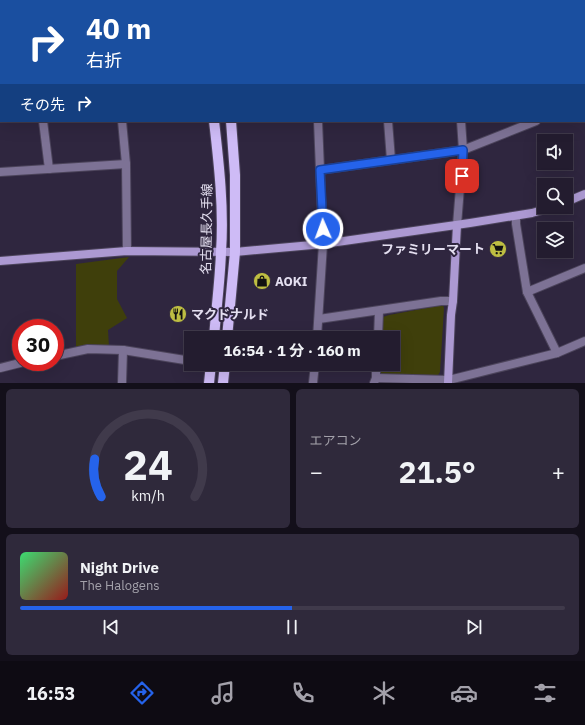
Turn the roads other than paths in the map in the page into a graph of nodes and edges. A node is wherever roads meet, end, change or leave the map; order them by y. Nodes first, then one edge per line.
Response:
1 (43, 122) edge
2 (122, 122) edge
3 (214, 122) edge
4 (231, 122) edge
5 (318, 122) edge
6 (388, 122) edge
7 (461, 122) edge
8 (532, 122) edge
9 (463, 150) junction
10 (391, 160) junction
11 (126, 164) junction
12 (49, 169) junction
13 (320, 170) junction
14 (0, 172) edge
15 (585, 194) edge
16 (573, 199) edge
17 (537, 212) edge
18 (516, 216) junction
19 (457, 225) junction
20 (323, 244) junction
21 (127, 251) junction
22 (221, 252) junction
23 (235, 252) junction
24 (0, 261) edge
25 (585, 268) edge
26 (527, 292) junction
27 (453, 301) junction
28 (379, 311) junction
29 (319, 319) junction
30 (215, 331) edge
31 (228, 331) edge
32 (318, 331) edge
33 (378, 331) edge
34 (585, 341) edge
35 (123, 350) junction
36 (557, 353) junction
37 (64, 354) edge
38 (184, 360) edge
39 (12, 365) edge
40 (0, 368) edge
41 (210, 371) edge
42 (224, 371) edge
43 (314, 371) edge
44 (375, 380) edge
45 (448, 382) edge
46 (122, 383) edge
47 (209, 383) edge
48 (223, 383) edge
49 (313, 383) edge

1 - 12 street
2 - 11 street
3 - 22 main road, 名古屋長久手線
4 - 23 main road
5 - 13 street
6 - 10 street
7 - 9 street
8 - 9 street
9 - 10 street
9 - 19 street
10 - 13 street
11 - 12 street
11 - 21 street
12 - 14 street
13 - 20 street
15 - 16 street
17 - 18 street
18 - 19 street
18 - 26 street
19 - 20 street
19 - 27 street
20 - 23 street
20 - 29 street
21 - 22 street
21 - 24 street
22 - 23 street
22 - 30 main road, 名古屋長久手線
23 - 31 main road
25 - 26 street
26 - 36 street
27 - 28 street
27 - 45 street
28 - 29 street
28 - 33 street
29 - 32 street
34 - 36 street
35 - 37 street
35 - 38 street
35 - 46 street
36 - 45 street
39 - 40 street
41 - 47 main road
42 - 48 main road
43 - 49 street
44 - 45 street

